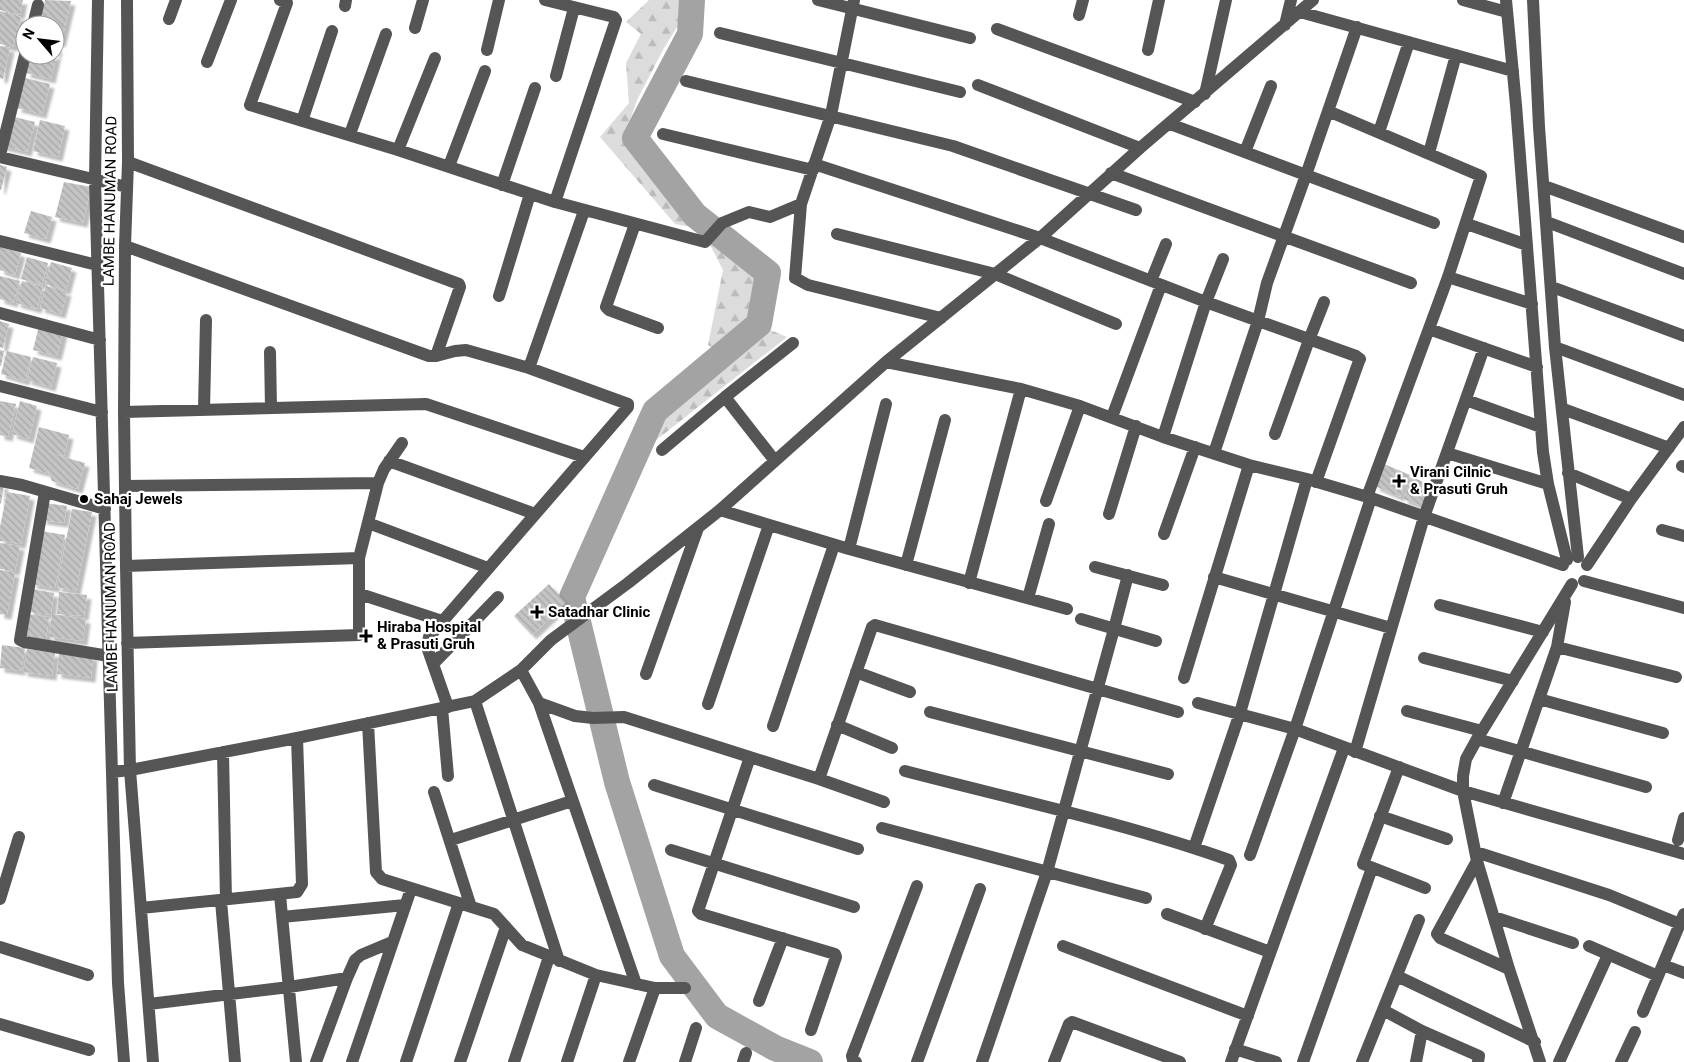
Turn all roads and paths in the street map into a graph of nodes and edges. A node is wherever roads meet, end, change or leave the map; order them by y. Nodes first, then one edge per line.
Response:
1 (98, 0) edge
2 (127, 0) edge
3 (176, 0) edge
4 (231, 0) edge
5 (280, 0) edge
6 (424, 0) edge
7 (500, 0) edge
8 (545, 0) edge
9 (818, 0) edge
10 (1083, 0) edge
11 (1159, 0) edge
12 (1226, 0) edge
13 (1290, 0) edge
14 (1314, 0) edge
15 (1463, 0) edge
16 (1533, 0) edge
17 (853, 4) edge
18 (38, 5) dead end
19 (1507, 6) edge
20 (574, 8) junction
21 (1300, 12) junction
22 (36, 15) edge
23 (1078, 15) dead end
24 (169, 19) dead end
25 (1285, 25) junction
26 (1357, 27) junction
27 (415, 28) dead end
28 (996, 29) dead end
29 (332, 31) dead end
30 (720, 33) dead end
31 (386, 34) dead end
32 (970, 38) dead end
33 (1409, 42) junction
34 (487, 50) dead end
35 (1148, 50) dead end
36 (1456, 55) junction
37 (435, 58) dead end
38 (207, 62) dead end
39 (841, 64) junction
40 (23, 65) edge
41 (485, 71) dead end
42 (1513, 71) junction
43 (556, 76) dead end
44 (686, 81) dead end
45 (978, 85) dead end
46 (1271, 86) dead end
47 (535, 88) dead end
48 (960, 92) dead end
49 (1205, 94) junction
50 (1195, 102) junction
51 (1328, 111) junction
52 (831, 115) junction
53 (302, 121) junction
54 (1170, 124) junction
55 (1539, 126) junction
56 (1518, 129) junction
57 (1379, 132) junction
58 (350, 134) junction
59 (663, 134) dead end
60 (1140, 148) junction
61 (398, 150) junction
62 (1245, 152) junction
63 (1429, 153) junction
64 (0, 156) edge
65 (128, 162) junction
66 (449, 166) junction
67 (814, 167) junction
68 (1111, 173) junction
69 (1306, 175) junction
70 (95, 180) junction
71 (502, 185) junction
72 (1544, 186) junction
73 (127, 187) junction
74 (1089, 193) junction
75 (530, 194) junction
76 (555, 202) junction
77 (801, 204) junction
78 (1136, 210) dead end
79 (584, 211) junction
80 (1547, 222) junction
81 (1434, 223) dead end
82 (635, 224) junction
83 (1466, 224) junction
84 (837, 234) dead end
85 (1283, 235) junction
86 (1684, 237) edge
87 (1040, 238) junction
88 (0, 241) edge
89 (1166, 244) dead end
90 (1527, 245) junction
91 (125, 246) junction
92 (1223, 259) dead end
93 (97, 265) junction
94 (995, 274) junction
95 (1684, 274) edge
96 (1448, 277) junction
97 (1156, 283) junction
98 (1411, 283) dead end
99 (1552, 287) junction
100 (499, 296) dead end
101 (1206, 302) junction
102 (1324, 302) dead end
103 (1532, 304) junction
104 (0, 313) edge
105 (941, 318) junction
106 (206, 320) dead end
107 (1258, 321) junction
108 (1116, 324) dead end
109 (658, 328) dead end
110 (1429, 329) junction
111 (1684, 336) edge
112 (100, 340) junction
113 (1309, 340) junction
114 (793, 343) dead end
115 (1555, 347) junction
116 (1484, 348) junction
117 (270, 352) dead end
118 (436, 356) junction
119 (886, 362) junction
120 (1537, 367) junction
121 (529, 368) junction
122 (0, 386) edge
123 (1020, 389) junction
124 (1684, 395) edge
125 (725, 397) junction
126 (1466, 400) junction
127 (886, 404) dead end
128 (1080, 406) junction
129 (271, 408) junction
130 (1563, 409) junction
131 (204, 410) junction
132 (102, 412) junction
133 (124, 412) junction
134 (1112, 417) junction
135 (945, 420) dead end
136 (1136, 426) junction
137 (1541, 427) junction
138 (1684, 427) edge
139 (1275, 434) dead end
140 (1163, 437) junction
141 (402, 443) dead end
142 (1194, 447) junction
143 (1668, 448) junction
144 (662, 450) dead end
145 (1447, 453) junction
146 (1214, 454) junction
147 (584, 457) junction
148 (389, 461) junction
149 (775, 461) junction
150 (1249, 464) junction
151 (1568, 473) junction
152 (1311, 480) junction
153 (0, 481) edge
154 (378, 483) junction
155 (1548, 484) junction
156 (126, 486) junction
157 (45, 492) junction
158 (1369, 498) junction
159 (1631, 499) junction
160 (1046, 501) dead end
161 (105, 510) junction
162 (720, 510) junction
163 (535, 514) junction
164 (1110, 514) dead end
165 (1424, 517) junction
166 (368, 524) junction
167 (1049, 524) dead end
168 (769, 525) junction
169 (698, 527) junction
170 (1662, 530) dead end
171 (1164, 534) dead end
172 (1684, 536) edge
173 (834, 545) junction
174 (849, 549) junction
175 (359, 558) junction
176 (1574, 562) junction
177 (126, 566) junction
178 (906, 566) junction
179 (1094, 567) dead end
180 (488, 568) junction
181 (1128, 575) junction
182 (1214, 578) junction
183 (969, 582) junction
184 (1163, 586) dead end
185 (1574, 587) junction
186 (360, 594) junction
187 (1274, 595) junction
188 (498, 596) dead end
189 (1028, 598) junction
190 (1440, 605) dead end
191 (1684, 608) edge
192 (1067, 609) dead end
193 (1334, 612) junction
194 (1081, 619) dead end
195 (442, 621) junction
196 (1391, 628) junction
197 (1114, 629) junction
198 (1543, 632) junction
199 (1156, 641) dead end
200 (127, 643) junction
201 (1557, 647) junction
202 (109, 656) junction
203 (1424, 658) dead end
204 (433, 664) junction
205 (521, 670) junction
206 (856, 672) junction
207 (646, 674) dead end
208 (1676, 677) dead end
209 (1184, 678) dead end
210 (1513, 681) junction
211 (1097, 689) junction
212 (910, 692) dead end
213 (1539, 699) junction
214 (475, 701) junction
215 (539, 703) junction
216 (1198, 703) dead end
217 (708, 704) dead end
218 (445, 707) junction
219 (1407, 711) dead end
220 (930, 712) dead end
221 (1178, 712) dead end
222 (1240, 713) junction
223 (368, 723) junction
224 (838, 725) junction
225 (773, 726) dead end
226 (1295, 729) junction
227 (1663, 733) dead end
228 (1479, 735) junction
229 (297, 738) junction
230 (892, 748) dead end
231 (1350, 750) junction
232 (1520, 751) junction
233 (223, 752) junction
234 (1081, 752) junction
235 (750, 757) junction
236 (1399, 767) junction
237 (130, 770) junction
238 (905, 771) dead end
239 (112, 772) junction
240 (1168, 774) dead end
241 (448, 776) dead end
242 (818, 779) junction
243 (654, 785) dead end
244 (1646, 787) dead end
245 (1463, 791) junction
246 (434, 792) dead end
247 (572, 801) junction
248 (884, 802) dead end
249 (1503, 803) junction
250 (732, 809) junction
251 (1065, 812) junction
252 (1380, 816) junction
253 (1684, 818) edge
254 (514, 821) junction
255 (882, 828) dead end
256 (19, 838) dead end
257 (1447, 839) dead end
258 (451, 840) junction
259 (1678, 840) dead end
260 (1194, 848) junction
261 (858, 849) dead end
262 (671, 850) dead end
263 (1684, 854) edge
264 (1250, 855) dead end
265 (1477, 857) junction
266 (713, 864) junction
267 (1372, 868) junction
268 (1047, 872) junction
269 (917, 886) dead end
270 (411, 888) junction
271 (1426, 888) dead end
272 (980, 889) dead end
273 (280, 895) junction
274 (1146, 898) dead end
275 (0, 899) edge
276 (224, 901) junction
277 (458, 903) junction
278 (405, 905) junction
279 (472, 906) junction
280 (854, 907) dead end
281 (141, 908) junction
282 (1167, 914) dead end
283 (282, 917) junction
284 (1494, 917) junction
285 (1682, 919) edge
286 (1419, 920) dead end
287 (506, 927) junction
288 (1206, 928) junction
289 (783, 938) junction
290 (392, 942) junction
291 (1573, 942) dead end
292 (1063, 946) dead end
293 (1589, 946) dead end
294 (0, 947) edge
295 (1270, 952) junction
296 (1608, 955) junction
297 (554, 959) junction
298 (1509, 969) junction
299 (1661, 970) junction
300 (596, 974) junction
301 (1684, 974) edge
302 (88, 975) dead end
303 (1397, 976) junction
304 (347, 978) junction
305 (636, 984) junction
306 (289, 987) junction
307 (655, 988) junction
308 (685, 988) dead end
309 (229, 994) junction
310 (760, 1000) dead end
311 (148, 1004) junction
312 (1383, 1010) junction
313 (1643, 1012) dead end
314 (1248, 1016) junction
315 (0, 1024) edge
316 (696, 1028) dead end
317 (811, 1030) dead end
318 (1422, 1031) junction
319 (1634, 1032) dead end
320 (1535, 1042) junction
321 (1235, 1049) junction
322 (89, 1050) dead end
323 (124, 1062) edge
324 (153, 1062) edge
325 (235, 1062) edge
326 (296, 1062) edge
327 (316, 1062) edge
328 (352, 1062) edge
329 (406, 1062) edge
330 (460, 1062) edge
331 (514, 1062) edge
332 (567, 1062) edge
333 (629, 1062) edge
334 (685, 1062) edge
335 (856, 1062) edge
336 (917, 1062) edge
337 (982, 1062) edge
338 (1054, 1062) edge
339 (1180, 1062) edge
340 (1231, 1062) edge
341 (1276, 1062) edge
342 (1302, 1062) edge
343 (1362, 1062) edge
344 (1416, 1062) edge
345 (1478, 1062) edge
346 (1540, 1062) edge
347 (1558, 1062) edge
348 (1621, 1062) edge

1 - 70 street
2 - 65 street, LAMBE HANUMAN ROAD
3 - 24 street
4 - 38 street
5 - 53 street
6 - 27 street
7 - 34 street
8 - 20 street
9 - 17 street
10 - 23 street
11 - 35 street
12 - 49 street
13 - 25 street
14 - 21 street
15 - 19 street
16 - 55 street
17 - 32 street
17 - 39 street
18 - 22 street
19 - 42 street
20 - 43 street
20 - 76 street
21 - 25 street
21 - 26 street
25 - 49 street
26 - 33 street
26 - 51 street
28 - 50 street
29 - 53 street
30 - 39 street
31 - 58 street
33 - 36 street
33 - 57 street
36 - 42 street
36 - 63 street
37 - 61 street
39 - 48 street
39 - 52 street
40 - 64 street
41 - 66 street
42 - 56 street
44 - 52 street
45 - 60 street
46 - 62 street
47 - 71 street
49 - 50 street
50 - 54 street
51 - 57 street
51 - 69 street
52 - 67 street
52 - 74 street
53 - 58 street
54 - 60 street
54 - 62 street
55 - 56 street
55 - 72 street
56 - 90 street
57 - 63 street
58 - 61 street
59 - 67 street
60 - 68 street
61 - 66 street
62 - 69 street
63 - 83 street
64 - 70 street
65 - 73 street, LAMBE HANUMAN ROAD
65 - 118 street
66 - 71 street
67 - 77 street
67 - 87 street
68 - 74 street
68 - 85 street
69 - 81 street
69 - 85 street
70 - 73 street
70 - 93 street
71 - 75 street
72 - 80 street
72 - 86 street
73 - 91 street, LAMBE HANUMAN ROAD
74 - 78 street
74 - 87 street
75 - 76 street
75 - 100 street
76 - 79 street
77 - 82 street
77 - 105 street
79 - 82 street
79 - 121 street
80 - 95 street
80 - 99 street
82 - 109 street
83 - 90 street
83 - 96 street
84 - 94 street
85 - 98 street
85 - 107 street
87 - 94 street
87 - 97 street
88 - 93 street
89 - 97 street
90 - 103 street
91 - 118 street
91 - 133 street, LAMBE HANUMAN ROAD
92 - 101 street
93 - 112 street
94 - 105 street
94 - 108 street
96 - 103 street
96 - 110 street
97 - 101 street
97 - 134 street
99 - 111 street
99 - 115 street
101 - 107 street
101 - 140 street
102 - 113 street
103 - 120 street
104 - 112 street
105 - 119 street
106 - 131 street
107 - 113 street
107 - 146 street
110 - 116 street
110 - 158 street
112 - 132 street
113 - 139 street
113 - 152 street
114 - 125 street
115 - 124 street
115 - 130 street
116 - 120 street
116 - 126 street
117 - 129 street
118 - 121 street
119 - 123 street
119 - 149 street
120 - 137 street
121 - 147 street
122 - 132 street
123 - 128 street
123 - 183 street
125 - 144 street
125 - 149 street
126 - 137 street
126 - 145 street
127 - 174 street
128 - 134 street
128 - 160 street
129 - 131 street
129 - 147 street
130 - 143 street
130 - 151 street
131 - 133 street
132 - 161 street
133 - 156 street, LAMBE HANUMAN ROAD
134 - 136 street
135 - 178 street
136 - 140 street
136 - 164 street
137 - 155 street
138 - 143 street
140 - 142 street
141 - 148 street
142 - 146 street
142 - 171 street
143 - 159 street
145 - 155 street
145 - 165 street
146 - 150 street
147 - 163 street
148 - 154 street
148 - 163 street
149 - 162 street
150 - 152 street
150 - 182 street
151 - 159 street
151 - 176 street
152 - 158 street
152 - 187 street
153 - 157 street
154 - 156 street
154 - 166 street
155 - 176 street
156 - 177 street, LAMBE HANUMAN ROAD
157 - 161 street
157 - 202 street
158 - 165 street
158 - 193 street
159 - 176 street
161 - 202 street
162 - 168 street
162 - 169 street
163 - 180 street
165 - 176 street
165 - 196 street
166 - 175 street
166 - 180 street
167 - 189 street
168 - 173 street
168 - 217 street
169 - 205 street
169 - 207 street
170 - 172 street
173 - 174 street
173 - 225 street
174 - 178 street
175 - 177 street
175 - 186 street
176 - 185 street
176 - 185 street
177 - 200 street, LAMBE HANUMAN ROAD
178 - 183 street
179 - 181 street
180 - 195 street
181 - 184 street
181 - 197 street
182 - 187 street
182 - 209 street
183 - 189 street
185 - 191 street
185 - 198 street
185 - 201 street
186 - 195 street
186 - 200 street
187 - 193 street
187 - 222 street
188 - 204 street
189 - 192 street
190 - 198 street
193 - 196 street
193 - 226 street
194 - 197 street
195 - 204 street
196 - 231 street
197 - 199 street
197 - 211 street
198 - 210 street
200 - 237 street, LAMBE HANUMAN ROAD
201 - 208 street
201 - 213 street
202 - 239 street
203 - 210 street
204 - 218 street
205 - 214 street
205 - 215 street
206 - 211 street
206 - 212 street
206 - 224 street
210 - 228 street
211 - 221 street
211 - 234 street
213 - 227 street
213 - 232 street
214 - 218 street
214 - 254 street
215 - 235 street
215 - 247 street
216 - 222 street
218 - 223 street
218 - 241 street
219 - 228 street
220 - 234 street
222 - 226 street
222 - 260 street
223 - 229 street
223 - 270 street
224 - 230 street
224 - 242 street
226 - 231 street
226 - 264 street
228 - 232 street
228 - 245 street
229 - 233 street
229 - 273 street
231 - 236 street
231 - 295 street
232 - 244 street
232 - 249 street
233 - 237 street
233 - 276 street
234 - 240 street
234 - 251 street
235 - 242 street
235 - 250 street
236 - 245 street
236 - 252 street
237 - 239 street
237 - 281 street, LAMBE HANUMAN ROAD
238 - 251 street
239 - 323 street
242 - 248 street
243 - 250 street
245 - 249 street
245 - 265 street
246 - 258 street
247 - 254 street
247 - 305 street
249 - 263 street
250 - 261 street
250 - 266 street
251 - 260 street
251 - 268 street
252 - 257 street
252 - 267 street
253 - 259 street
254 - 258 street
254 - 297 street
255 - 268 street
256 - 275 street
258 - 279 street
260 - 288 street
262 - 266 street
265 - 284 street
265 - 285 street
265 - 298 street
266 - 280 street
266 - 289 street
267 - 271 street
267 - 342 street
268 - 274 street
268 - 337 street
269 - 335 street
270 - 277 street
270 - 278 street
272 - 336 street
273 - 276 street
273 - 283 street
276 - 281 street
276 - 309 street
277 - 279 street
277 - 329 street
278 - 283 street
278 - 290 street
279 - 287 street
281 - 311 street, LAMBE HANUMAN ROAD
282 - 288 street
283 - 306 street
284 - 291 street
284 - 298 street
285 - 299 street
286 - 303 street
287 - 297 street
287 - 330 street
288 - 295 street
289 - 310 street
289 - 317 street
290 - 304 street
290 - 328 street
292 - 314 street
293 - 296 street
294 - 302 street
295 - 314 street
296 - 299 street
296 - 347 street
297 - 300 street
297 - 331 street
298 - 320 street
299 - 301 street
299 - 313 street
300 - 305 street
300 - 332 street
303 - 312 street
303 - 320 street
304 - 306 street
304 - 327 street
305 - 307 street
306 - 309 street
306 - 326 street
307 - 308 street
307 - 333 street
309 - 311 street
309 - 325 street
311 - 324 street, LAMBE HANUMAN ROAD
312 - 318 street
312 - 343 street
314 - 321 street
315 - 322 street
316 - 334 street
318 - 344 street
318 - 345 street
319 - 348 street
320 - 346 street
321 - 340 street
321 - 341 street
338 - 339 street

